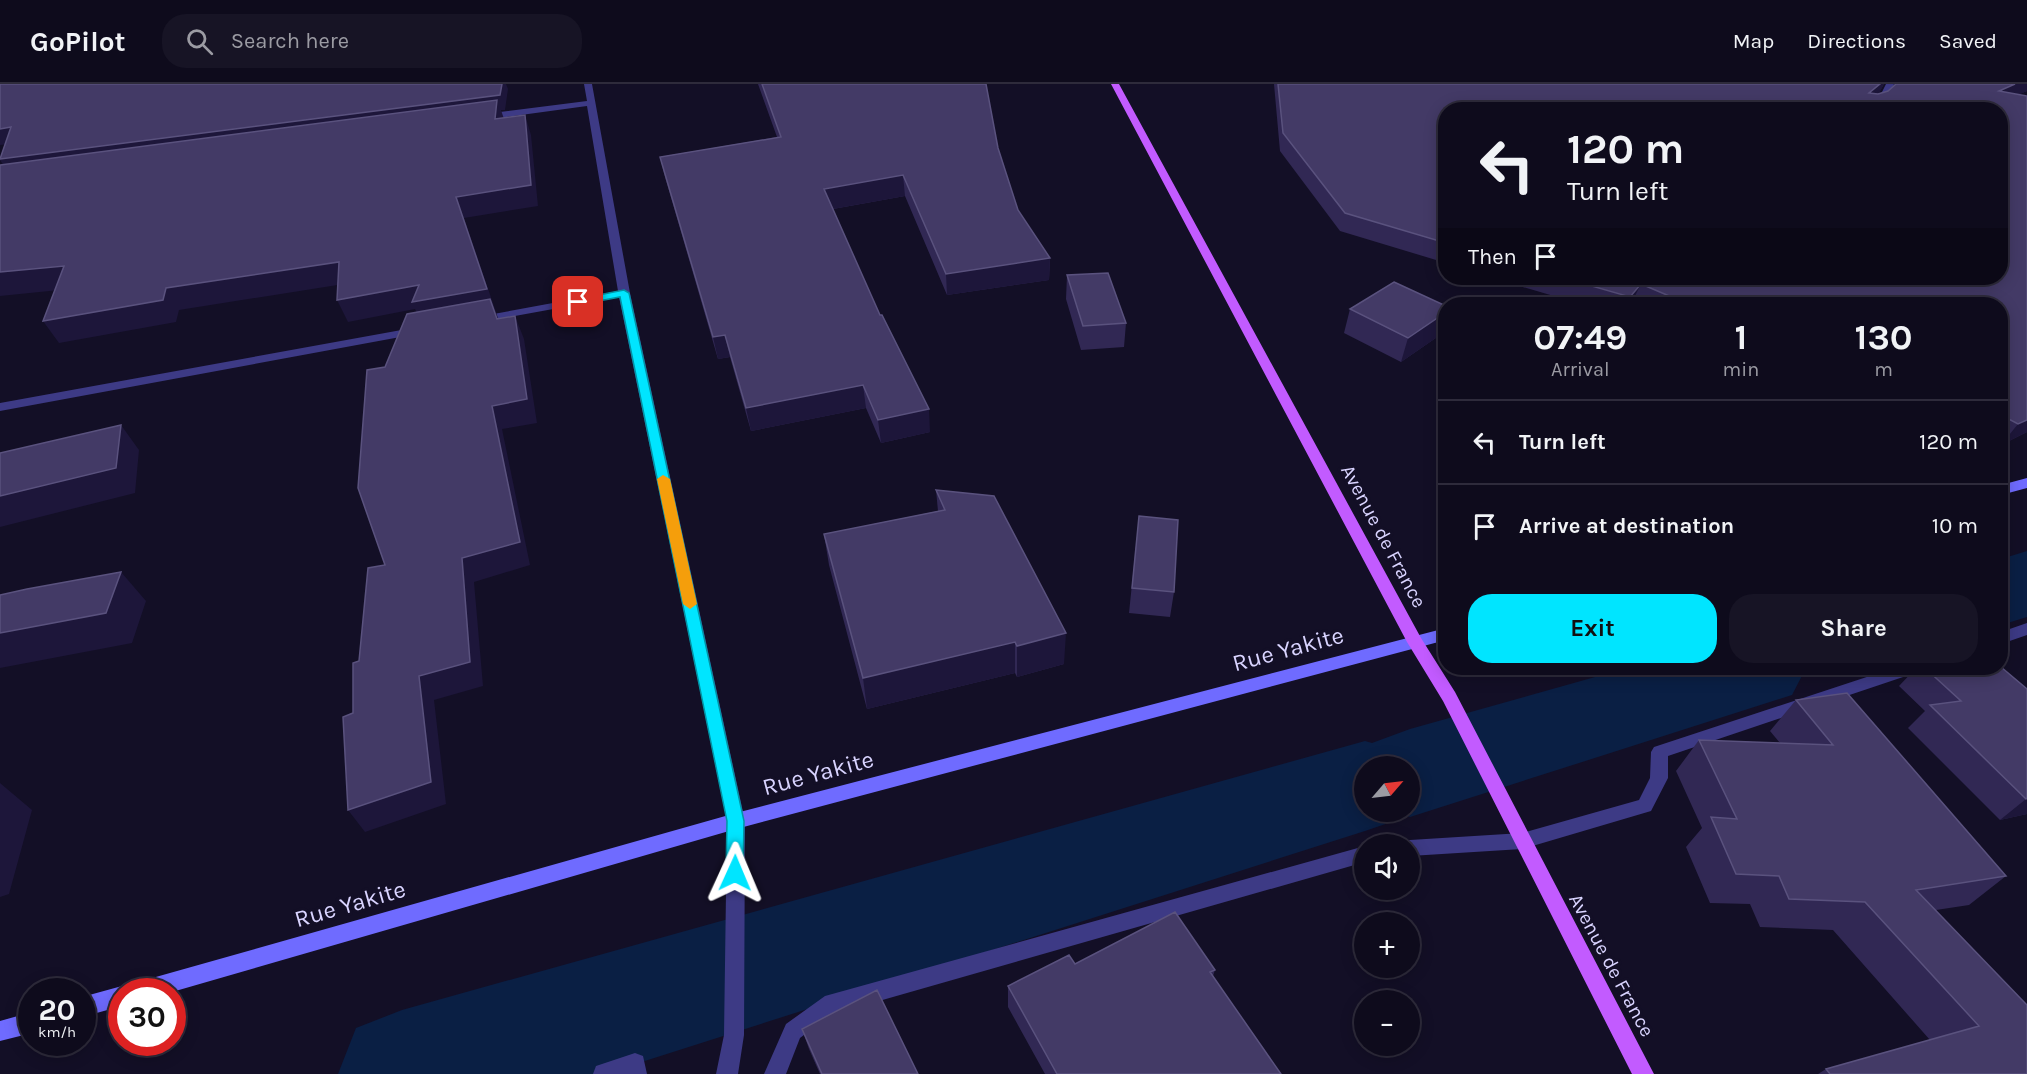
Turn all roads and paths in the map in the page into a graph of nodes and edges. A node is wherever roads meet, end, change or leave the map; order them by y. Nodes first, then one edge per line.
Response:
1 (588, 84) edge
2 (1115, 84) edge
3 (1890, 84) edge
4 (1877, 102) edge
5 (591, 103) junction
6 (473, 119) edge
7 (624, 293) junction
8 (459, 323) edge
9 (436, 328) edge
10 (0, 407) edge
11 (2027, 483) edge
12 (2008, 488) edge
13 (2027, 629) edge
14 (1438, 636) edge
15 (2008, 636) edge
16 (1415, 642) junction
17 (1891, 675) edge
18 (736, 821) junction
19 (1522, 841) junction
20 (1420, 847) edge
21 (1354, 857) edge
22 (186, 978) edge
23 (18, 1026) edge
24 (0, 1031) edge
25 (603, 1074) edge
26 (636, 1074) edge
27 (727, 1074) edge
28 (775, 1074) edge
29 (1643, 1074) edge

1 - 5 street
2 - 16 main road, Avenue de France
3 - 4 street
5 - 6 street
5 - 7 street
7 - 8 street
7 - 18 street
9 - 10 street
11 - 12 main road
13 - 15 street
14 - 16 main road, Rue Yakite
16 - 18 main road, Rue Yakite
16 - 19 main road, Avenue de France
17 - 19 street
18 - 22 main road, Rue Yakite
18 - 27 street
19 - 20 street
19 - 29 main road, Avenue de France
21 - 28 street
23 - 24 main road
25 - 26 street

